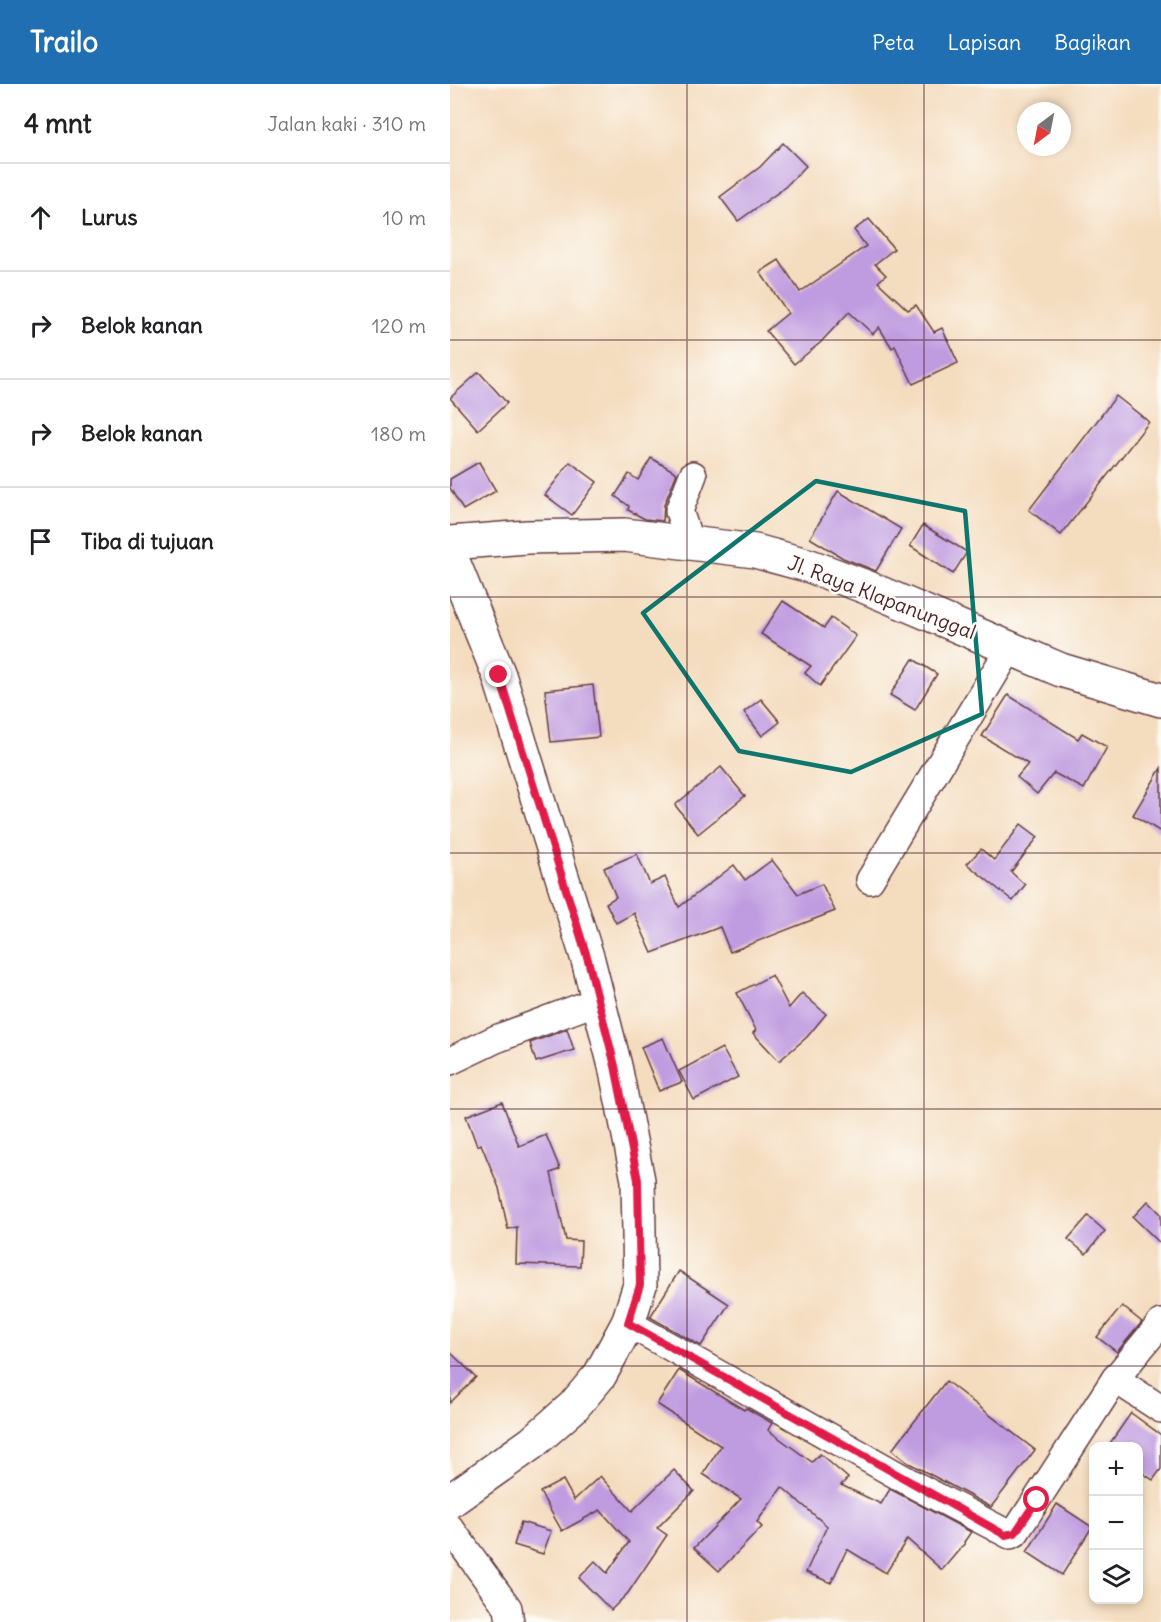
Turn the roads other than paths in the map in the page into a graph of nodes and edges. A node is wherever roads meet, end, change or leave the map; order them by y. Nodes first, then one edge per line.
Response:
1 (693, 475) dead end
2 (450, 543) edge
3 (690, 543) junction
4 (450, 554) edge
5 (1010, 648) junction
6 (1161, 700) edge
7 (870, 880) dead end
8 (597, 1000) junction
9 (450, 1061) edge
10 (628, 1323) junction
11 (1161, 1323) edge
12 (1115, 1379) junction
13 (1161, 1409) edge
14 (450, 1501) edge
15 (450, 1528) edge
16 (510, 1622) edge

1 - 3 street
2 - 3 main road, Jl. Raya Klapanunggal
3 - 5 main road, Jl. Raya Klapanunggal
4 - 8 main road
5 - 6 main road, Jl. Raya Klapanunggal
5 - 7 street
8 - 9 street
8 - 10 main road
10 - 12 street
10 - 14 main road
11 - 12 street
12 - 13 street
15 - 16 street

